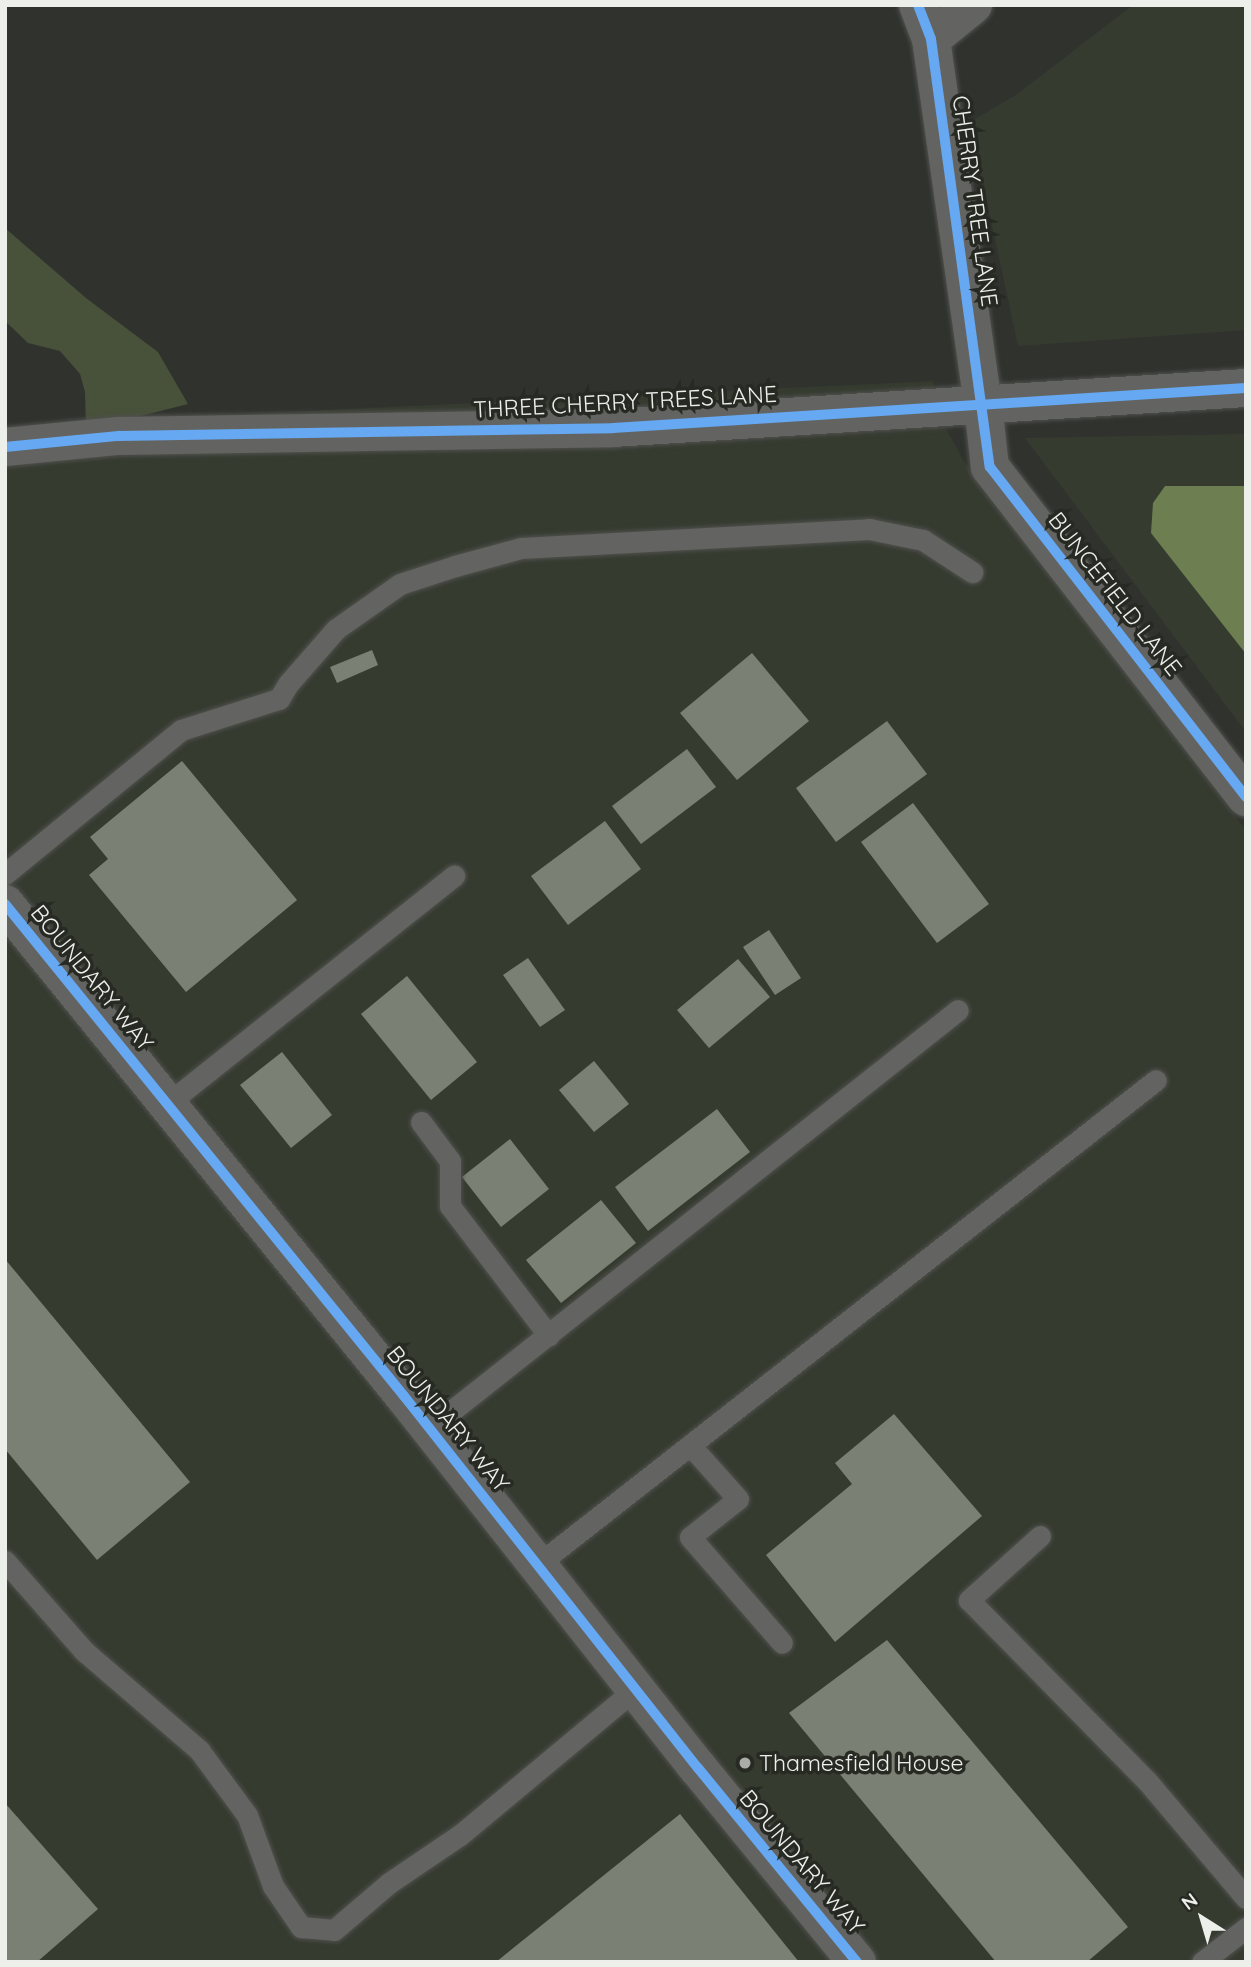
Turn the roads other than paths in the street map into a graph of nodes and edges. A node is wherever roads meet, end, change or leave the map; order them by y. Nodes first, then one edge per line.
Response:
1 (973, 5) edge
2 (925, 22) edge
3 (1246, 388) edge
4 (984, 404) junction
5 (5, 447) edge
6 (972, 572) dead end
7 (1246, 797) edge
8 (5, 874) edge
9 (454, 876) dead end
10 (5, 904) edge
11 (958, 1010) dead end
12 (1156, 1080) dead end
13 (167, 1104) junction
14 (421, 1122) dead end
15 (549, 1336) junction
16 (430, 1428) junction
17 (690, 1445) junction
18 (1040, 1536) dead end
19 (5, 1560) edge
20 (537, 1565) junction
21 (782, 1643) dead end
22 (635, 1689) junction
23 (1246, 1898) edge
24 (1246, 1928) edge
25 (858, 1962) edge
26 (1202, 1962) edge

1 - 2 street
2 - 4 street, CHERRY TREE LANE
3 - 4 street, THREE CHERRY TREES LANE
4 - 5 street, THREE CHERRY TREES LANE
4 - 7 street, BUNCEFIELD LANE
6 - 8 lane
9 - 13 lane
10 - 13 street, BOUNDARY WAY
11 - 15 lane
12 - 17 lane
13 - 16 street, BOUNDARY WAY
14 - 15 lane
15 - 16 lane
16 - 20 street, BOUNDARY WAY
17 - 20 lane
17 - 21 lane
18 - 23 lane
19 - 22 lane
20 - 22 street, BOUNDARY WAY
22 - 25 street, BOUNDARY WAY
24 - 26 lane

